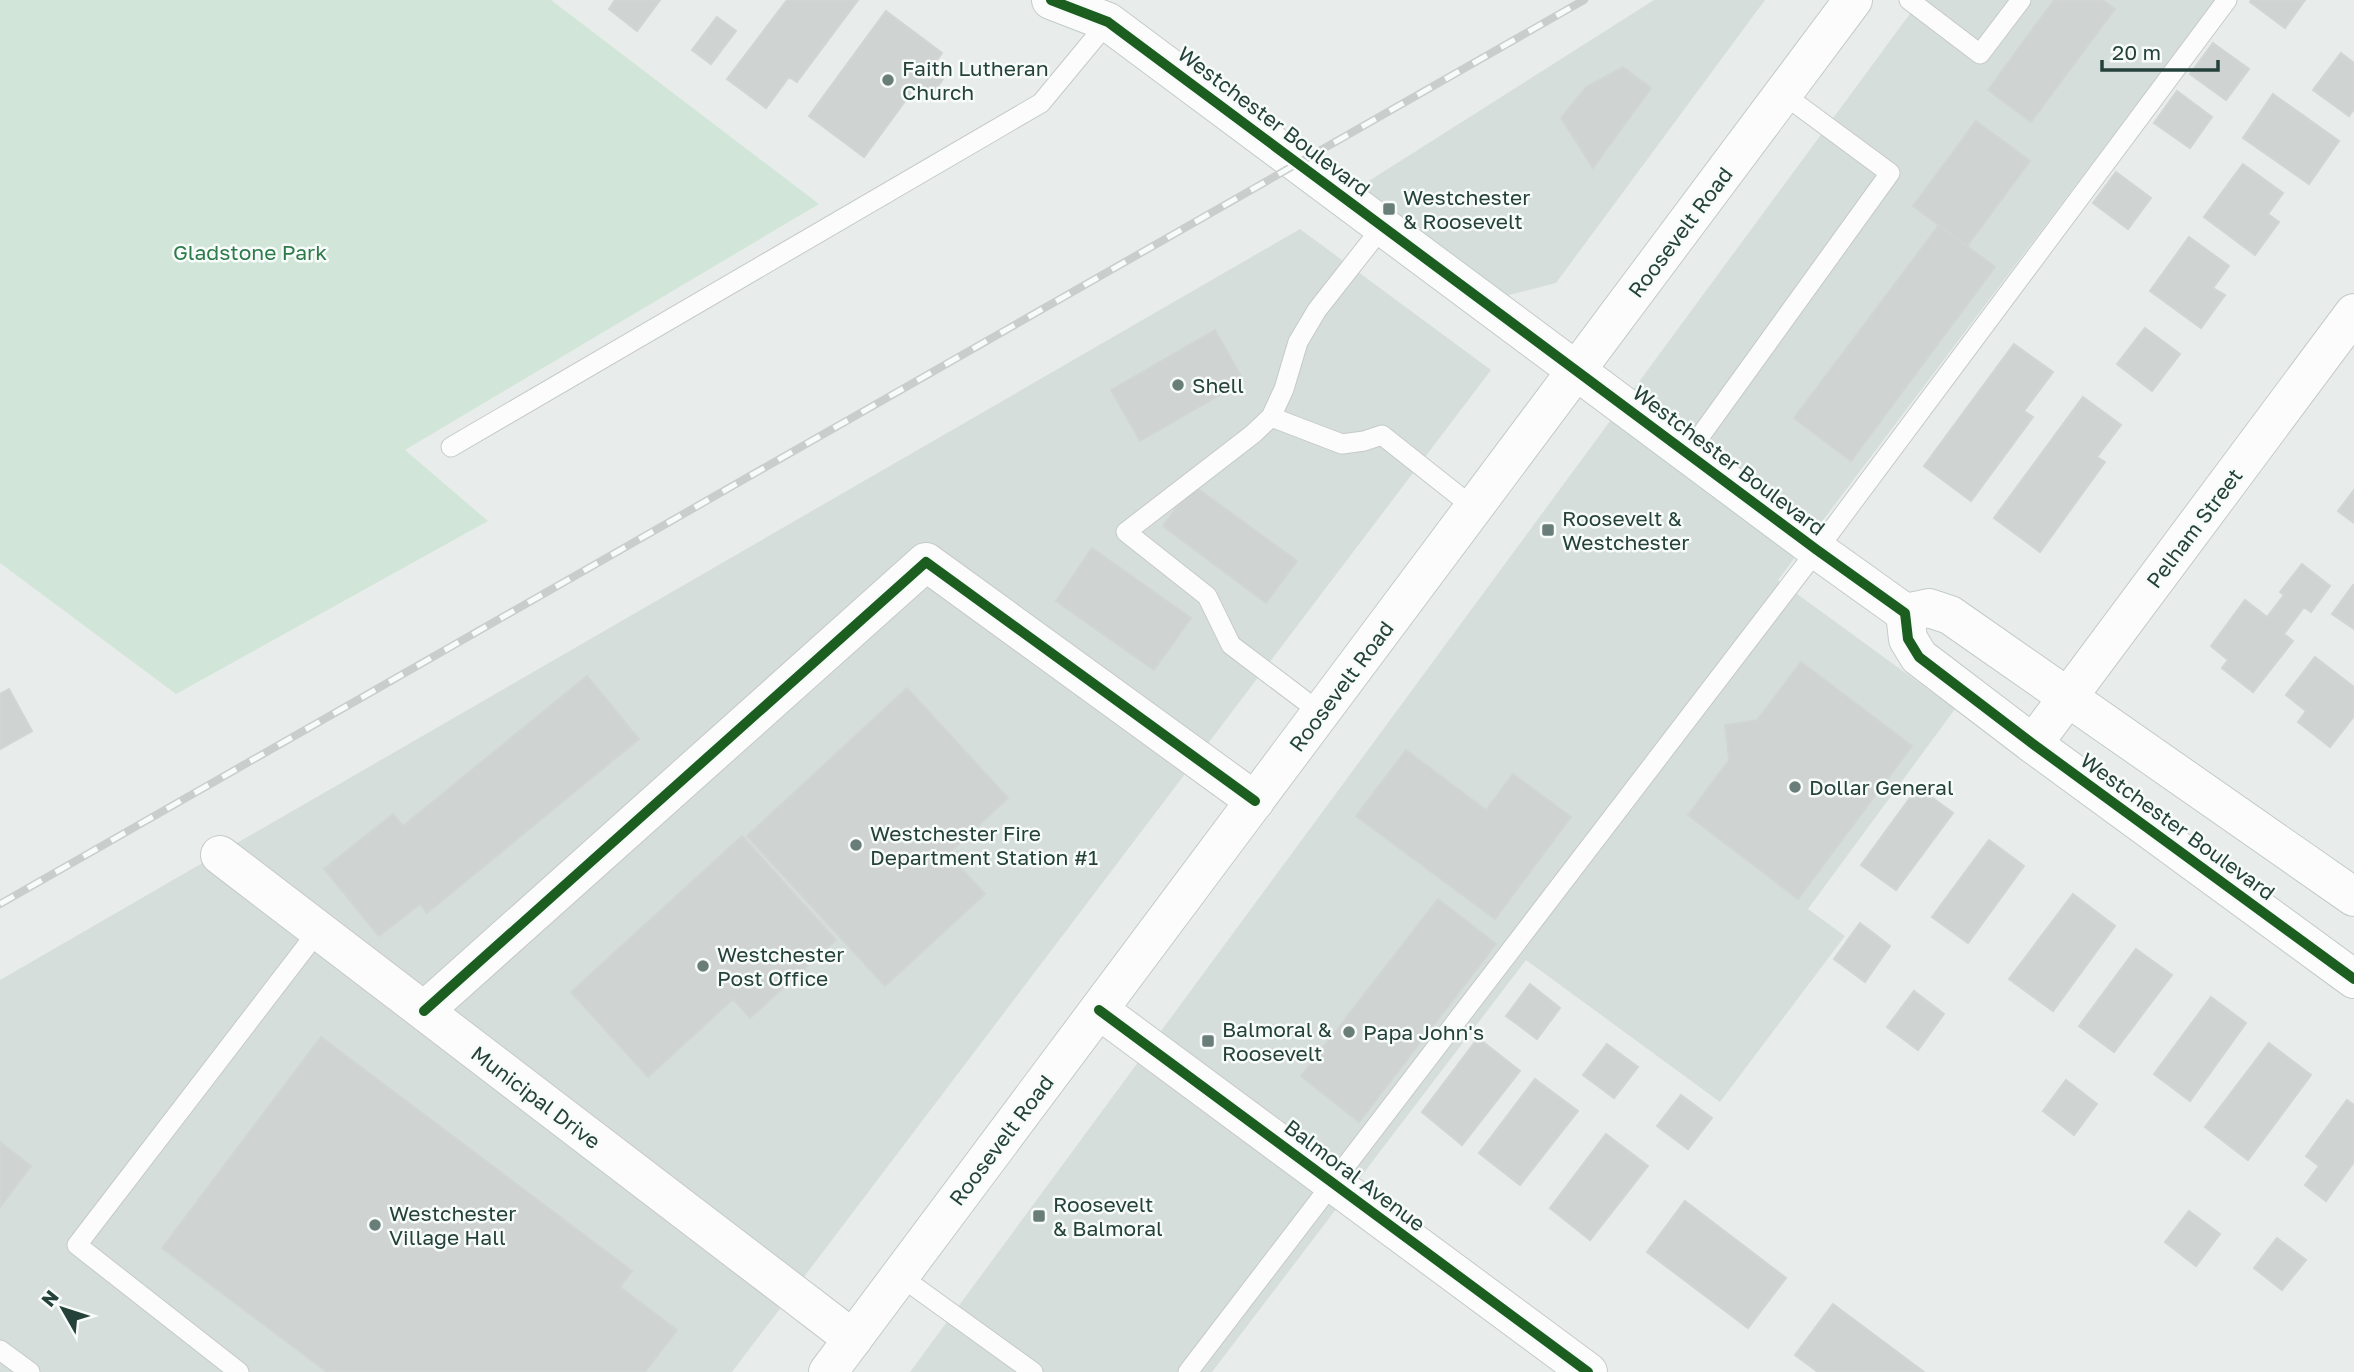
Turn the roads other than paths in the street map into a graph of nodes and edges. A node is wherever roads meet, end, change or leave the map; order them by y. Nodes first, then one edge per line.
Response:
1 (1051, 0) edge
2 (1853, 0) edge
3 (1909, 0) edge
4 (2021, 0) edge
5 (2227, 0) edge
6 (1101, 11) edge
7 (1783, 93) junction
8 (1383, 226) junction
9 (2354, 313) edge
10 (1577, 370) junction
11 (1271, 417) junction
12 (451, 447) dead end
13 (1688, 453) junction
14 (1474, 508) junction
15 (1816, 550) junction
16 (1905, 613) junction
17 (2068, 697) junction
18 (1321, 713) junction
19 (2033, 744) junction
20 (1255, 801) junction
21 (220, 855) dead end
22 (2354, 897) edge
23 (318, 930) junction
24 (2354, 979) edge
25 (1099, 1010) junction
26 (424, 1011) junction
27 (1332, 1182) junction
28 (900, 1276) junction
29 (853, 1339) junction
30 (0, 1349) edge
31 (1571, 1367) edge
32 (30, 1372) edge
33 (239, 1372) edge
34 (828, 1372) edge
35 (1033, 1372) edge
36 (1188, 1372) edge

1 - 6 street, Westchester Boulevard
2 - 7 street, Roosevelt Road
3 - 4 lane
5 - 15 lane
6 - 8 street, Westchester Boulevard
6 - 12 lane
7 - 10 street, Roosevelt Road
7 - 13 lane
8 - 10 street, Westchester Boulevard
8 - 11 lane
9 - 17 street, Pelham Street
10 - 13 street, Westchester Boulevard
10 - 14 street, Roosevelt Road
11 - 14 lane
11 - 18 lane
13 - 15 street, Westchester Boulevard
14 - 18 street, Roosevelt Road
15 - 16 street, Westchester Boulevard
15 - 27 lane
16 - 17 street, Westchester Boulevard
16 - 19 street, Westchester Boulevard
17 - 19 street, Pelham Street
17 - 22 street, Westchester Boulevard
18 - 20 street, Roosevelt Road
19 - 24 street, Westchester Boulevard
20 - 25 street, Roosevelt Road
20 - 26 street
21 - 23 street, Municipal Drive
23 - 26 street, Municipal Drive
23 - 33 lane
25 - 27 street, Balmoral Avenue
25 - 28 street, Roosevelt Road
26 - 29 street, Municipal Drive
27 - 31 street, Balmoral Avenue
27 - 36 lane
28 - 29 street, Roosevelt Road
28 - 35 lane
29 - 34 street, Roosevelt Road
30 - 32 lane

